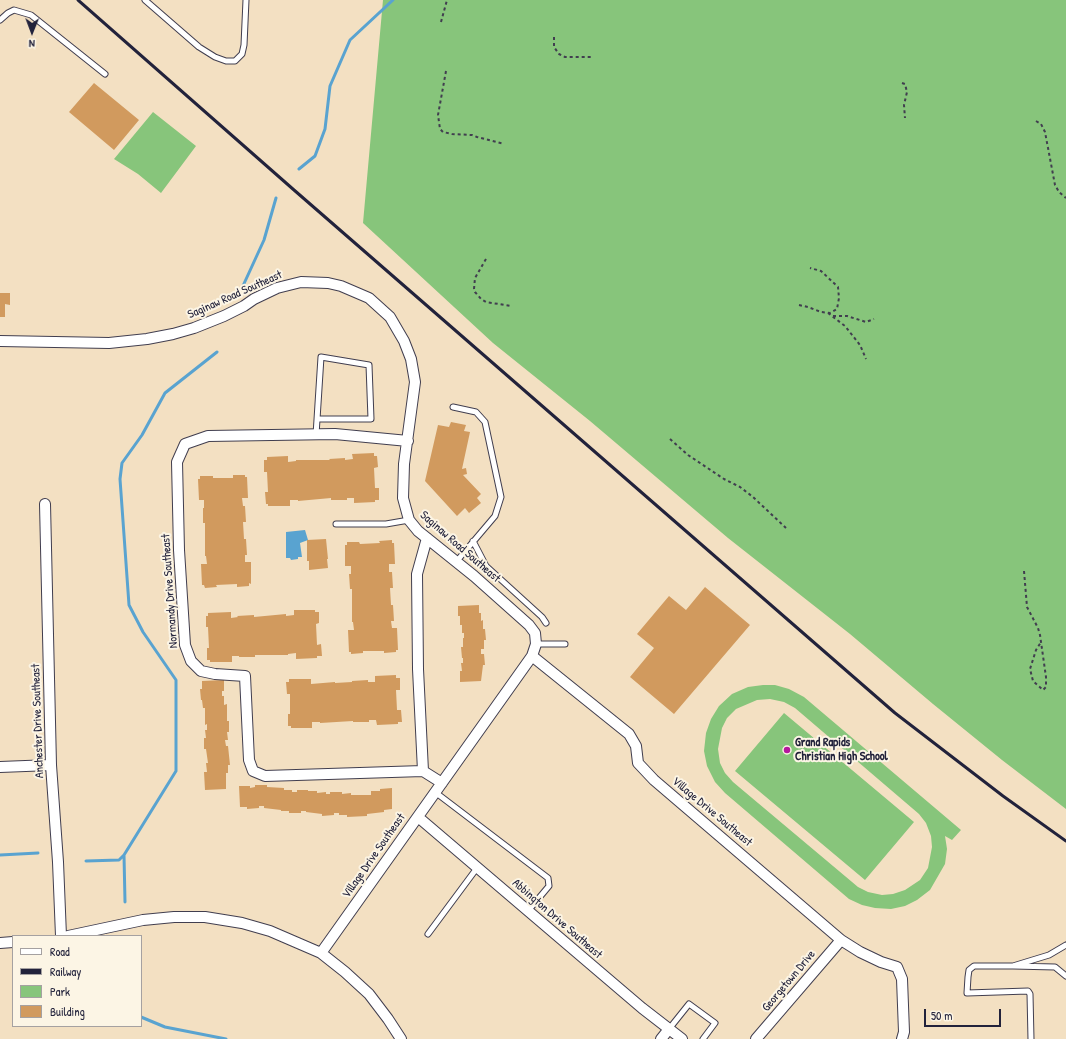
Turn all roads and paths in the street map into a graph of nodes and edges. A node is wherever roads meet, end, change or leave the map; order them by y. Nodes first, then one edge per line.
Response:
1 (145, 0) edge
2 (246, 0) edge
3 (447, 0) edge
4 (0, 20) edge
5 (441, 22) dead end
6 (554, 36) dead end
7 (592, 57) dead end
8 (446, 71) dead end
9 (105, 74) dead end
10 (902, 82) dead end
11 (905, 118) dead end
12 (1036, 121) dead end
13 (504, 144) dead end
14 (1066, 198) edge
15 (486, 259) dead end
16 (810, 268) dead end
17 (798, 305) dead end
18 (511, 306) dead end
19 (827, 313) junction
20 (831, 315) junction
21 (874, 319) dead end
22 (0, 341) edge
23 (866, 359) dead end
24 (453, 407) dead end
25 (317, 419) junction
26 (316, 435) junction
27 (670, 439) dead end
28 (408, 441) junction
29 (45, 504) dead end
30 (409, 520) junction
31 (336, 524) dead end
32 (786, 528) dead end
33 (427, 538) junction
34 (473, 541) junction
35 (456, 562) junction
36 (1024, 571) dead end
37 (546, 623) dead end
38 (1041, 642) junction
39 (536, 644) junction
40 (565, 644) dead end
41 (532, 656) junction
42 (51, 765) junction
43 (0, 766) edge
44 (423, 771) junction
45 (442, 783) junction
46 (435, 792) junction
47 (418, 817) junction
48 (477, 868) junction
49 (528, 911) junction
50 (428, 934) dead end
51 (61, 935) edge
52 (73, 935) edge
53 (841, 940) junction
54 (12, 942) edge
55 (0, 943) edge
56 (1066, 945) edge
57 (321, 954) junction
58 (1013, 966) junction
59 (1066, 976) edge
60 (669, 1029) junction
61 (401, 1039) edge
62 (661, 1039) edge
63 (682, 1039) edge
64 (703, 1039) edge
65 (756, 1039) edge
66 (902, 1039) edge
67 (1031, 1039) edge

1 - 2 lane
3 - 5 path
4 - 9 lane
6 - 7 path
8 - 13 path
10 - 11 path
12 - 14 path
15 - 18 path
16 - 19 path
17 - 19 path
19 - 20 path
20 - 21 path
20 - 23 path
22 - 28 street, Saginaw Road Southeast
24 - 34 lane
25 - 25 lane
25 - 26 lane
26 - 28 street, Normandy Drive Southeast
26 - 44 street, Normandy Drive Southeast
27 - 32 path
28 - 30 street, Saginaw Road Southeast
29 - 42 street, Anchester Drive Southeast
30 - 31 lane
30 - 33 street, Saginaw Road Southeast
33 - 35 street, Saginaw Road Southeast
33 - 44 street
34 - 35 lane
34 - 37 lane
35 - 39 street, Saginaw Road Southeast
36 - 38 path
38 - 38 path
39 - 40 lane
39 - 41 street, Village Drive Southeast
41 - 45 street, Village Drive Southeast
41 - 53 street, Village Drive Southeast
42 - 43 street
42 - 51 street, Anchester Drive Southeast
44 - 45 street
45 - 46 street, Village Drive Southeast
46 - 47 street, Village Drive Southeast
46 - 49 lane
47 - 48 street, Abbington Drive Southeast
47 - 57 street, Village Drive Southeast
48 - 49 street, Abbington Drive Southeast
48 - 50 lane
49 - 60 street, Abbington Drive Southeast
52 - 57 street
53 - 65 street, Georgetown Drive
53 - 66 street, Village Drive Southeast
54 - 55 street
56 - 58 lane
57 - 61 street
58 - 59 lane
58 - 67 lane
60 - 62 street
60 - 63 street, Abbington Drive Southeast
60 - 64 lane

